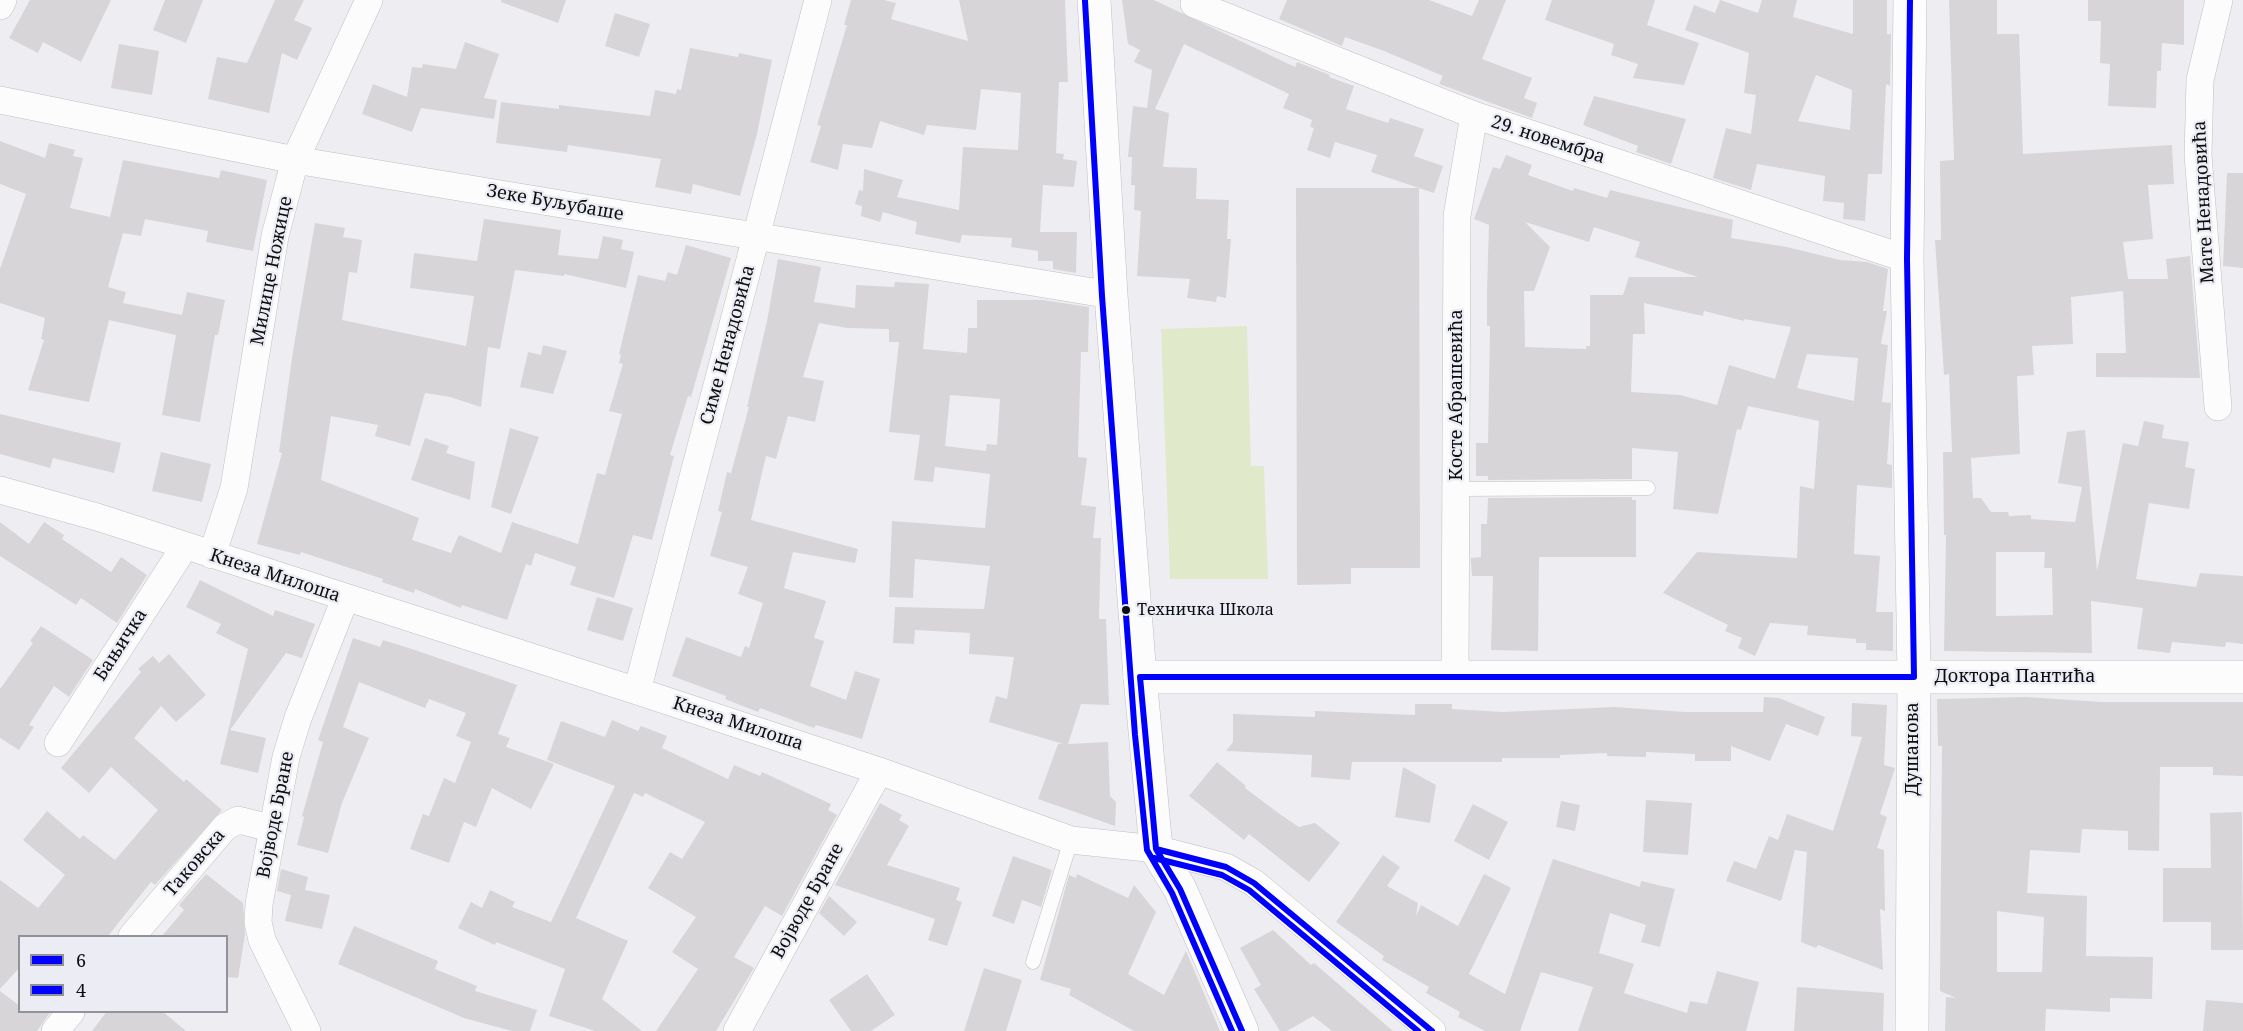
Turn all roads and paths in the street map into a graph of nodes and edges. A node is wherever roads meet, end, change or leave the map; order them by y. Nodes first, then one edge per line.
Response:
1 (3, 0) edge
2 (369, 0) edge
3 (818, 0) edge
4 (1094, 0) edge
5 (1910, 0) edge
6 (2219, 0) edge
7 (1194, 4) dead end
8 (0, 6) edge
9 (0, 100) edge
10 (1474, 116) junction
11 (295, 160) junction
12 (756, 238) junction
13 (1907, 259) junction
14 (1111, 295) junction
15 (2218, 407) dead end
16 (1648, 488) dead end
17 (1457, 489) junction
18 (0, 490) edge
19 (185, 546) junction
20 (212, 555) junction
21 (345, 599) junction
22 (1455, 676) junction
23 (2243, 676) edge
24 (1140, 677) junction
25 (1914, 677) junction
26 (637, 691) junction
27 (58, 743) dead end
28 (879, 771) junction
29 (271, 828) junction
30 (1071, 840) junction
31 (1156, 849) junction
32 (133, 935) edge
33 (1033, 962) dead end
34 (70, 1013) edge
35 (56, 1031) edge
36 (307, 1031) edge
37 (737, 1031) edge
38 (1242, 1031) edge
39 (1432, 1031) edge
40 (1912, 1031) edge

1 - 8 street
2 - 11 street, Милице Ножице
3 - 12 street, Симе Ненадовића
4 - 14 main road
5 - 13 main road, Душанова
6 - 15 street, Мате Ненадовића
7 - 10 street, 29. новембра
9 - 11 street, Зеке Буљубаше
10 - 13 street, 29. новембра
10 - 17 street, Косте Абрашевића
11 - 12 street, Зеке Буљубаше
11 - 20 street, Милице Ножице
12 - 14 street, Зеке Буљубаше
12 - 26 street, Симе Ненадовића
13 - 25 main road, Душанова
14 - 24 main road
16 - 17 lane
17 - 22 street, Косте Абрашевића
18 - 19 street, Кнеза Милоша
19 - 20 street, Кнеза Милоша
19 - 27 street, Бањичка
20 - 21 street, Кнеза Милоша
21 - 26 street, Кнеза Милоша
21 - 29 street, Војводе Бране
22 - 24 main road, Доктора Пантића
22 - 25 main road, Доктора Пантића
23 - 25 main road, Доктора Пантића
24 - 31 main road
25 - 40 main road, Душанова
26 - 28 street, Кнеза Милоша
28 - 30 street, Кнеза Милоша
28 - 37 street, Војводе Бране
29 - 32 street, Таковска
29 - 36 street, Војводе Бране
30 - 31 street, Кнеза Милоша
30 - 33 lane
31 - 38 main road
31 - 39 street, Кнеза Милоша
34 - 35 street

